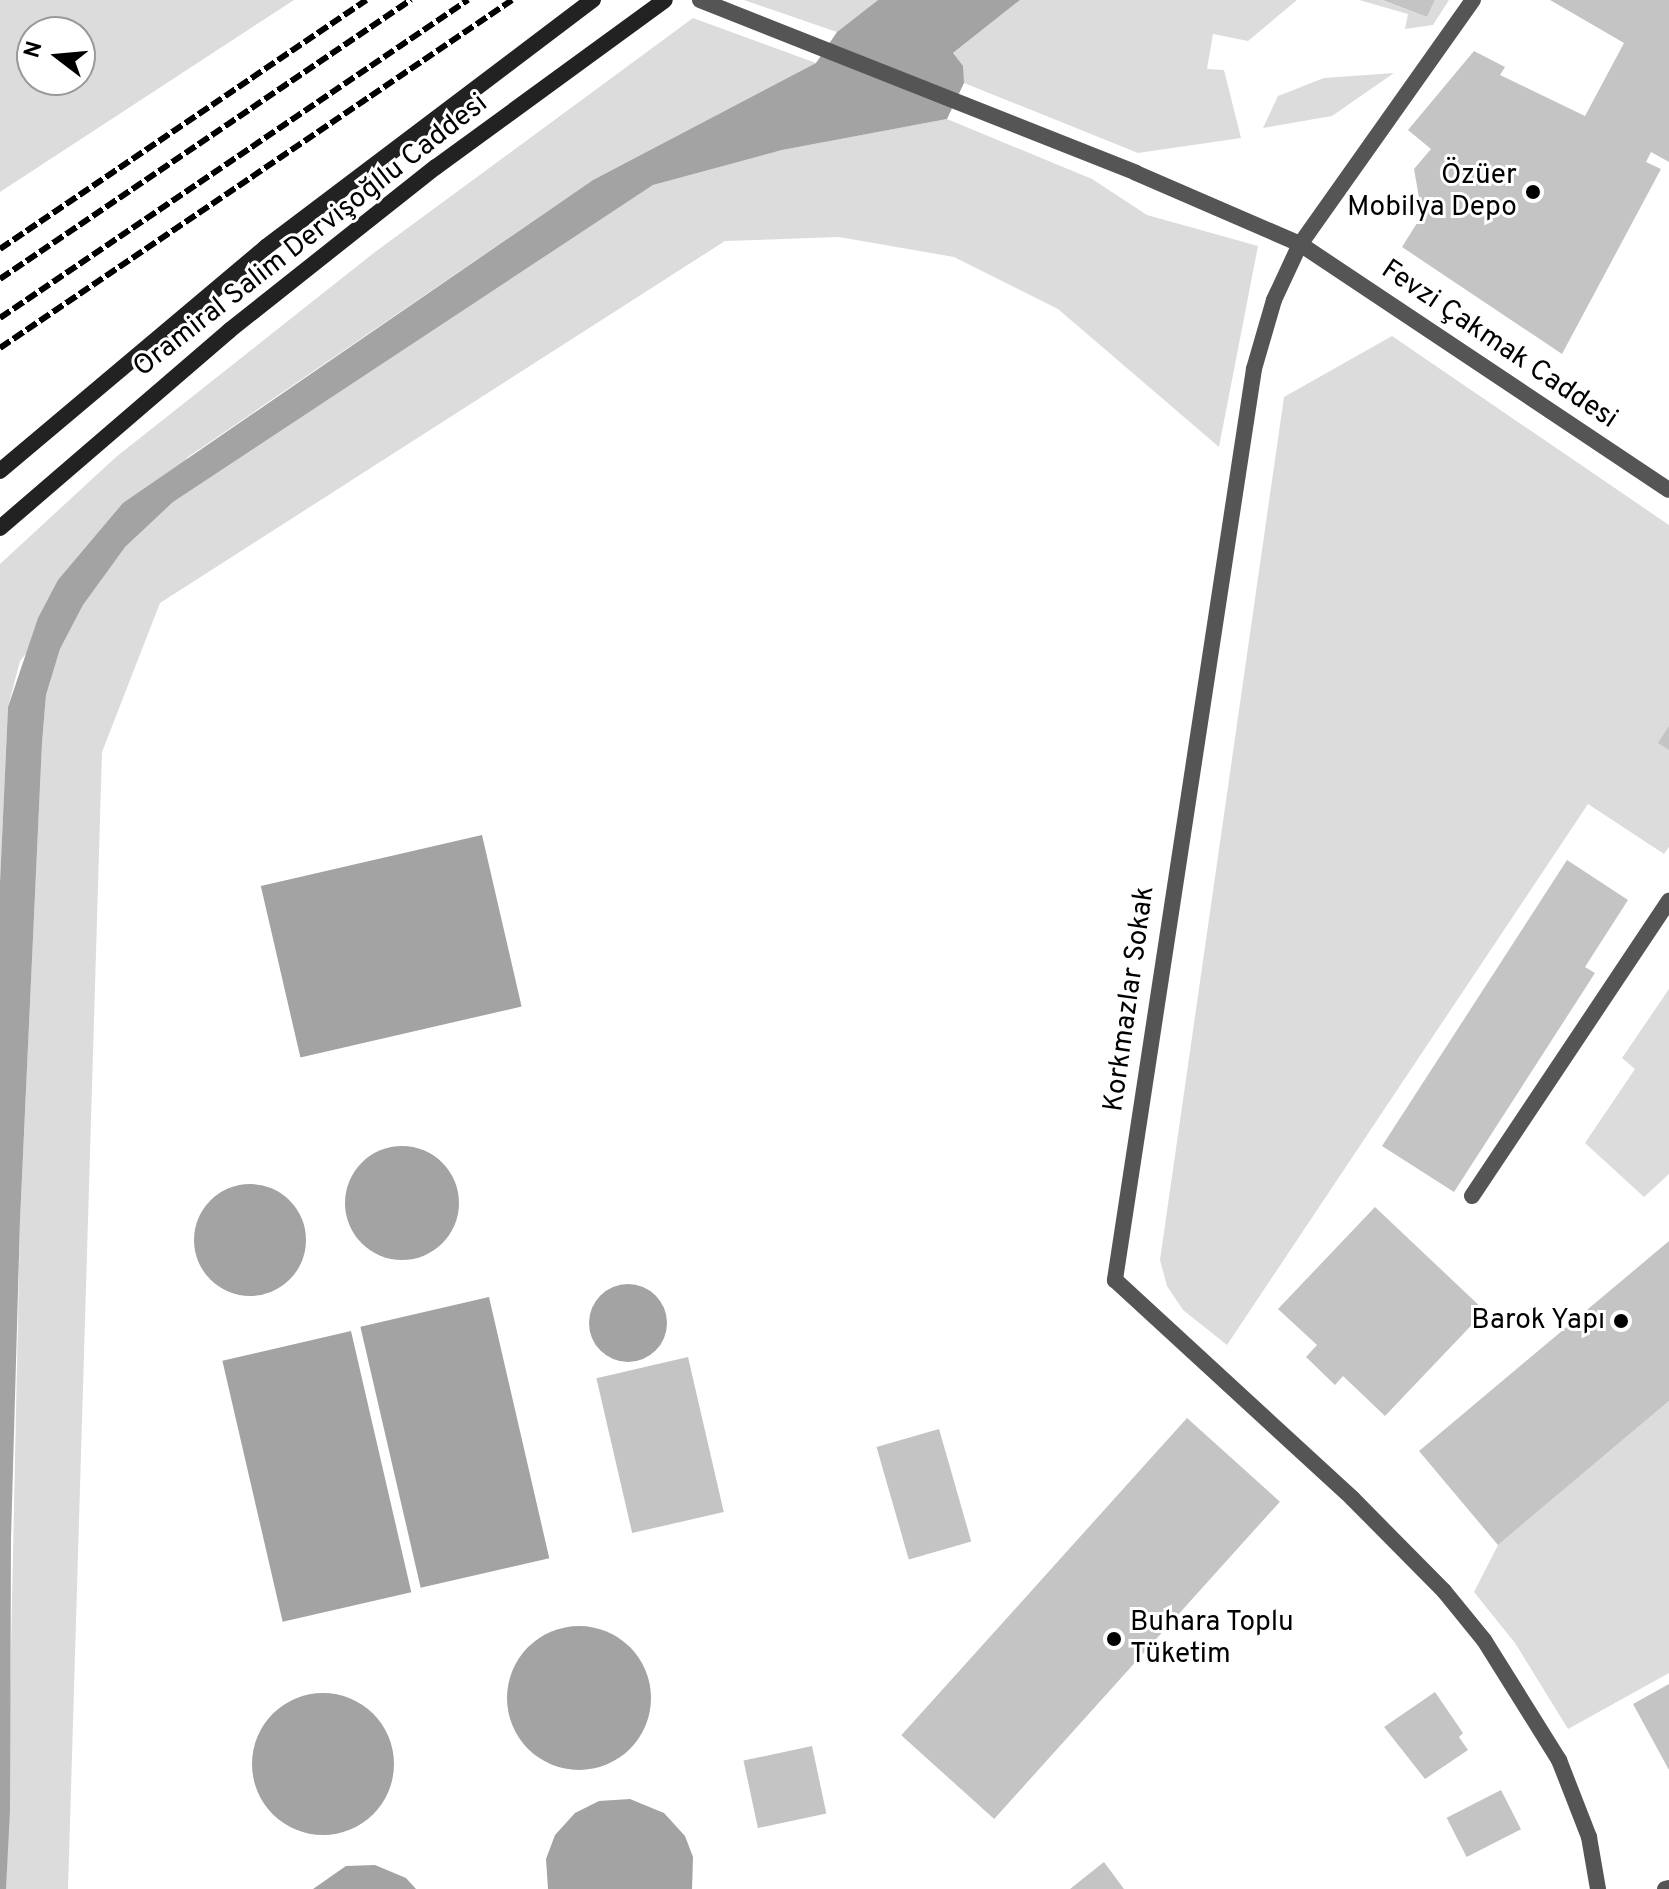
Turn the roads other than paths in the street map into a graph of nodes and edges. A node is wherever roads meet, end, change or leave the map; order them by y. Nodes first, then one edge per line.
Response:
1 (593, 0) edge
2 (665, 0) edge
3 (1473, 0) edge
4 (703, 2) edge
5 (1300, 244) junction
6 (0, 471) edge
7 (1669, 490) edge
8 (0, 528) edge
9 (1669, 901) edge
10 (1472, 1196) dead end
11 (1598, 1889) edge

1 - 6 main road, Oramiral Salim Dervişoğllu Caddesi
2 - 8 main road, Oramiral Salim Dervişoğllu Caddesi
3 - 5 street, Korkmazlar Sokak
4 - 5 street, Fevzi Çakmak Caddesi
5 - 7 street, Fevzi Çakmak Caddesi
5 - 11 street, Korkmazlar Sokak
9 - 10 street

